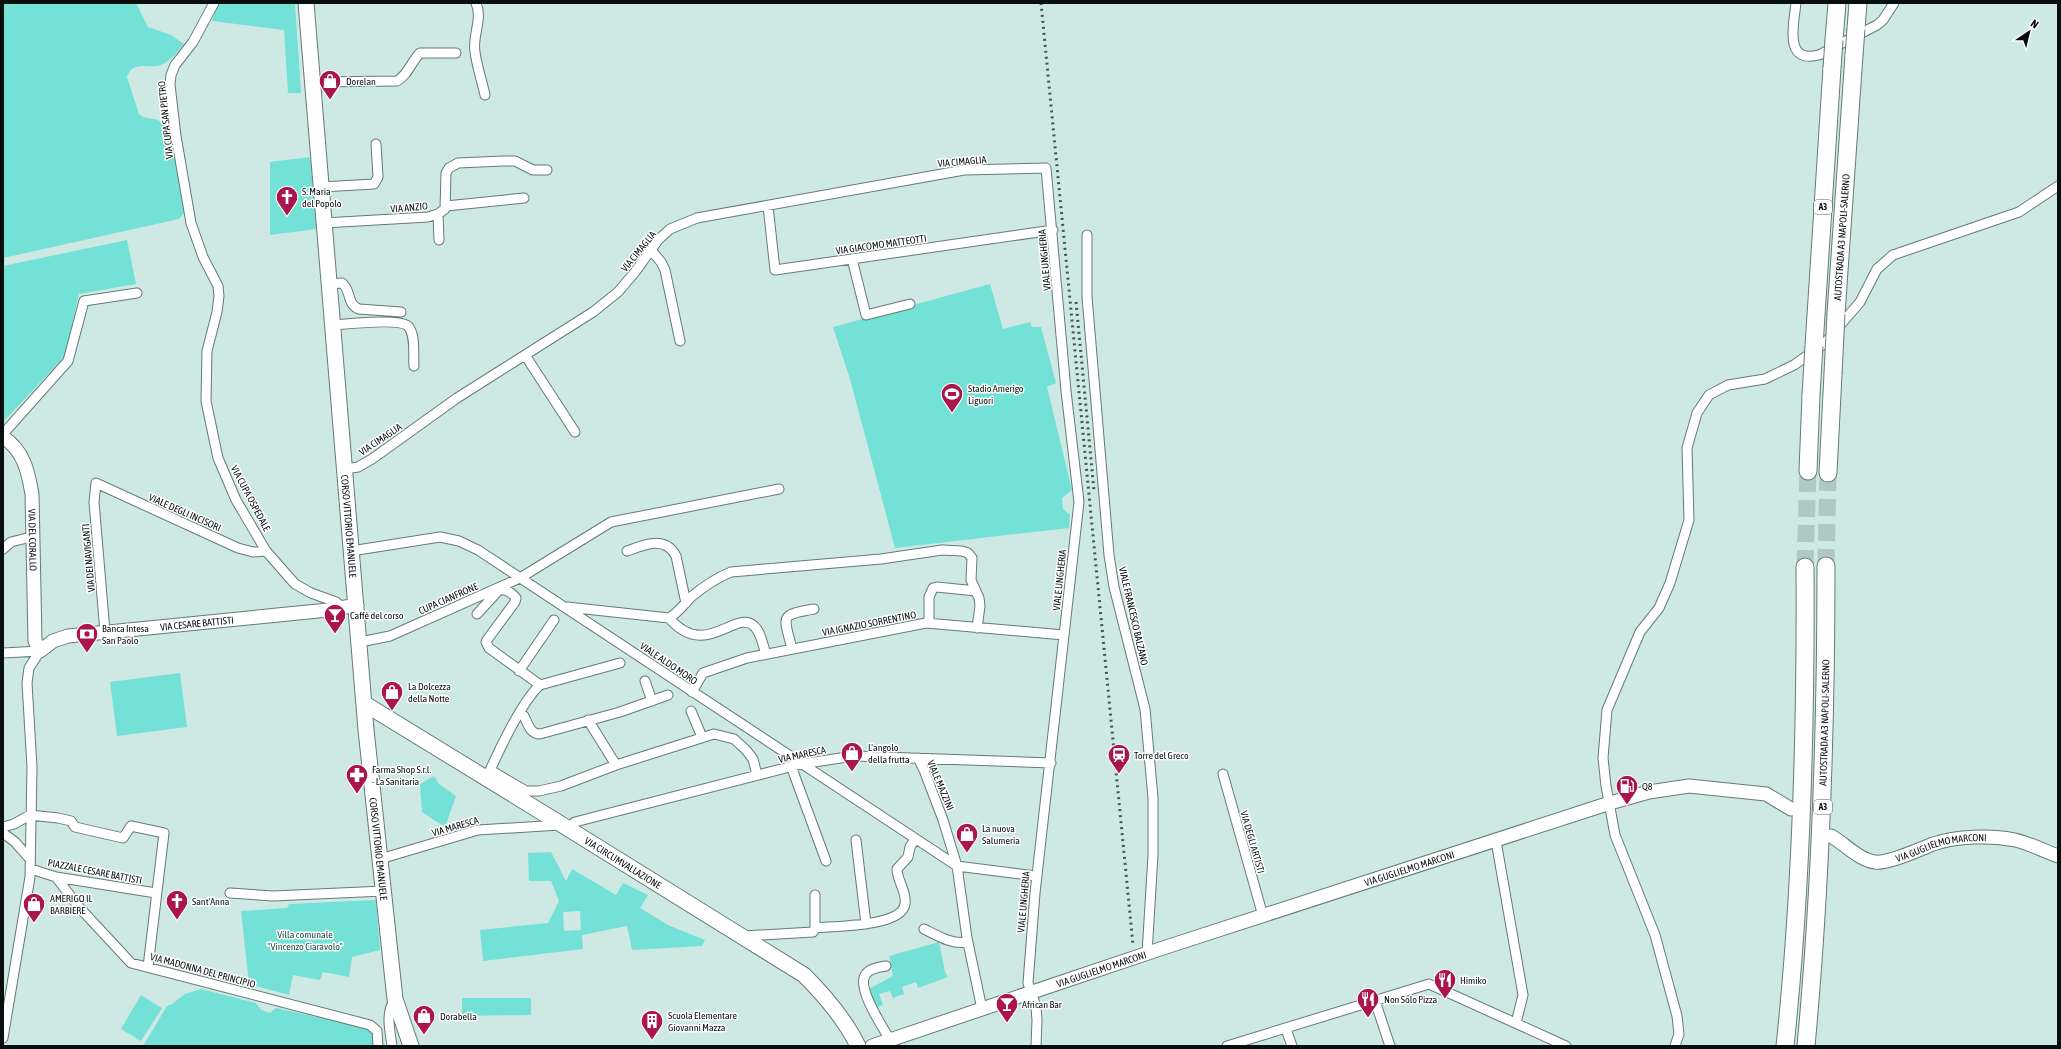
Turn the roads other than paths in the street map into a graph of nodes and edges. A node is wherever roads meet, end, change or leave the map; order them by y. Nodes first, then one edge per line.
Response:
1 (214, 3) edge
2 (306, 3) edge
3 (476, 3) edge
4 (1796, 3) edge
5 (1837, 3) edge
6 (1858, 3) edge
7 (1894, 3) edge
8 (456, 53) dead end
9 (313, 82) junction
10 (485, 95) dead end
11 (376, 144) dead end
12 (1046, 168) joint
13 (547, 170) dead end
14 (2058, 186) edge
15 (321, 187) junction
16 (524, 198) dead end
17 (446, 206) junction
18 (768, 206) junction
19 (438, 214) junction
20 (191, 223) joint
21 (324, 223) junction
22 (1053, 230) junction
23 (1087, 235) dead end
24 (439, 240) dead end
25 (651, 250) junction
26 (852, 259) junction
27 (329, 284) junction
28 (137, 293) dead end
29 (910, 304) dead end
30 (401, 312) dead end
31 (333, 325) junction
32 (680, 341) dead end
33 (525, 355) junction
34 (414, 366) dead end
35 (575, 432) dead end
36 (3, 434) edge
37 (3, 437) edge
38 (345, 469) junction
39 (1808, 471) tunnel mouth
40 (1828, 473) tunnel mouth
41 (96, 483) joint
42 (779, 489) dead end
43 (32, 537) junction
44 (3, 549) edge
45 (266, 550) junction
46 (351, 551) junction
47 (627, 551) dead end
48 (1805, 566) tunnel mouth
49 (1826, 566) tunnel mouth
50 (520, 578) junction
51 (976, 591) junction
52 (686, 603) junction
53 (357, 605) junction
54 (342, 607) junction
55 (565, 607) junction
56 (814, 609) dead end
57 (477, 614) dead end
58 (669, 618) junction
59 (554, 620) dead end
60 (929, 623) junction
61 (977, 628) junction
62 (105, 632) junction
63 (1064, 635) junction
64 (360, 642) junction
65 (792, 649) junction
66 (40, 651) junction
67 (3, 653) edge
68 (766, 654) junction
69 (620, 663) dead end
70 (519, 670) junction
71 (646, 681) dead end
72 (540, 685) junction
73 (692, 692) junction
74 (668, 695) dead end
75 (652, 701) junction
76 (365, 704) junction
77 (692, 711) dead end
78 (524, 716) dead end
79 (588, 720) junction
80 (702, 737) junction
81 (918, 758) junction
82 (801, 764) junction
83 (1051, 764) junction
84 (616, 765) junction
85 (791, 766) junction
86 (488, 774) junction
87 (1223, 774) dead end
88 (757, 775) junction
89 (1610, 803) junction
90 (1790, 809) dead end
91 (30, 816) junction
92 (564, 826) junction
93 (3, 827) edge
94 (3, 833) edge
95 (1831, 836) dead end
96 (915, 839) junction
97 (856, 840) dead end
98 (1496, 841) junction
99 (2058, 856) edge
100 (30, 859) junction
101 (380, 859) junction
102 (826, 861) dead end
103 (957, 866) junction
104 (31, 869) junction
105 (1036, 876) junction
106 (56, 877) junction
107 (384, 891) junction
108 (156, 893) junction
109 (230, 893) dead end
110 (815, 895) dead end
111 (1263, 916) junction
112 (866, 924) junction
113 (815, 928) junction
114 (924, 929) dead end
115 (741, 936) junction
116 (968, 942) junction
117 (1147, 954) junction
118 (886, 966) dead end
119 (148, 967) junction
120 (1031, 994) junction
121 (395, 999) junction
122 (1375, 1001) junction
123 (982, 1009) junction
124 (1516, 1023) junction
125 (1286, 1029) junction
126 (3, 1038) edge
127 (890, 1040) junction
128 (378, 1046) edge
129 (392, 1046) edge
130 (411, 1046) edge
131 (858, 1046) edge
132 (872, 1046) edge
133 (1036, 1046) edge
134 (1227, 1046) edge
135 (1292, 1046) edge
136 (1390, 1046) edge
137 (1566, 1046) edge
138 (1675, 1046) edge
139 (1785, 1046) edge
140 (1806, 1046) edge

1 - 20 street, VIA CUPA SAN PIETRO
2 - 9 main road, CORSO VITTORIO EMANUELE
3 - 10 street
4 - 7 street
5 - 39 highway, AUTOSTRADA A3 NAPOLI-SALERNO / A3, bridge
6 - 40 highway, AUTOSTRADA A3 NAPOLI-SALERNO / A3, bridge
8 - 9 street
9 - 15 main road, CORSO VITTORIO EMANUELE
11 - 15 street
12 - 18 street, VIA CIMAGLIA
12 - 22 street, VIALE UNGHERIA
13 - 17 street
14 - 89 street
15 - 21 main road, CORSO VITTORIO EMANUELE
16 - 17 street
17 - 19 street, VIA ANZIO
18 - 25 street, VIA CIMAGLIA
18 - 26 street, VIA GIACOMO MATTEOTTI
19 - 21 street, VIA ANZIO
19 - 24 street
20 - 45 street, VIA CUPA OSPEDALE
21 - 27 main road, CORSO VITTORIO EMANUELE
22 - 26 street, VIA GIACOMO MATTEOTTI
22 - 63 street, VIALE UNGHERIA
23 - 117 street, VIALE FRANCESCO BALZANO
25 - 32 street
25 - 33 street, VIA CIMAGLIA
26 - 29 street
27 - 30 street
27 - 31 main road, CORSO VITTORIO EMANUELE
28 - 36 street
31 - 34 street
31 - 38 main road, CORSO VITTORIO EMANUELE
33 - 35 street
33 - 38 street, VIA CIMAGLIA
37 - 43 street, VIA DEL CORALLO
38 - 46 main road, CORSO VITTORIO EMANUELE
41 - 45 street, VIALE DEGLI INCISORI
41 - 62 street, VIA DEI NAVIGANTI
42 - 50 street, CUPA CIANFRONE
43 - 44 street
43 - 66 street, VIA DEL CORALLO
45 - 54 street, VIA CUPA OSPEDALE
46 - 50 street, VIALE ALDO MORO
46 - 53 main road, CORSO VITTORIO EMANUELE
47 - 52 street
48 - 139 highway, AUTOSTRADA A3 NAPOLI-SALERNO / A3
49 - 140 highway, AUTOSTRADA A3 NAPOLI-SALERNO / A3
50 - 55 street, VIALE ALDO MORO
50 - 64 street, CUPA CIANFRONE
51 - 52 street
51 - 60 street
51 - 61 street
52 - 58 street
53 - 54 street, VIA CESARE BATTISTI
53 - 64 main road, CORSO VITTORIO EMANUELE
54 - 62 street, VIA CESARE BATTISTI
55 - 58 street
55 - 73 street, VIALE ALDO MORO
56 - 65 street
57 - 70 street
58 - 68 street
59 - 70 street
60 - 61 street, VIA IGNAZIO SORRENTINO
60 - 65 street, VIA IGNAZIO SORRENTINO
61 - 63 street, VIA IGNAZIO SORRENTINO
62 - 66 street, VIA CESARE BATTISTI
63 - 83 street, VIALE UNGHERIA
64 - 76 main road, CORSO VITTORIO EMANUELE
65 - 68 street, VIA IGNAZIO SORRENTINO
66 - 67 street
66 - 91 street, VIA CESARE BATTISTI
68 - 73 street, VIA IGNAZIO SORRENTINO
69 - 72 street
70 - 72 street
71 - 75 street
72 - 86 street
73 - 82 street, VIALE ALDO MORO
74 - 75 street
75 - 79 street
76 - 86 main road, VIA CIRCUMVALLAZIONE
76 - 101 main road, CORSO VITTORIO EMANUELE
77 - 80 street
78 - 79 street
79 - 84 street
80 - 84 street
80 - 88 street
81 - 82 street, VIA MARESCA
81 - 83 street, VIA MARESCA
81 - 103 street, VIALE MAZZINI
82 - 85 street, VIA MARESCA
82 - 96 street, VIALE ALDO MORO
83 - 105 street, VIALE UNGHERIA
84 - 86 street
85 - 88 street, VIA MARESCA
85 - 102 street
86 - 92 main road, VIA CIRCUMVALLAZIONE
87 - 111 street, VIA DEGLI ARTISTI
88 - 92 street, VIA MARESCA
89 - 90 street, VIA GUGLIELMO MARCONI
89 - 98 street, VIA GUGLIELMO MARCONI
89 - 138 street
91 - 93 street
91 - 100 street, VIA CESARE BATTISTI
91 - 108 street
92 - 101 street, VIA MARESCA
92 - 115 main road, VIA CIRCUMVALLAZIONE
94 - 100 street
95 - 99 street, VIA GUGLIELMO MARCONI
96 - 103 street, VIALE ALDO MORO
96 - 112 street
97 - 112 street
98 - 111 street, VIA GUGLIELMO MARCONI
98 - 124 street
100 - 104 street, VIA CESARE BATTISTI
101 - 107 main road, CORSO VITTORIO EMANUELE
103 - 105 street
103 - 116 street, VIALE MAZZINI
104 - 106 street, PIAZZALE CESARE BATTISTI
104 - 126 street, VIA CESARE BATTISTI
105 - 120 street, VIALE UNGHERIA
106 - 108 street, PIAZZALE CESARE BATTISTI
106 - 119 street, VIA MADONNA DEL PRINCIPIO
107 - 109 street
107 - 121 main road, CORSO VITTORIO EMANUELE
108 - 119 street
110 - 113 street
111 - 117 street, VIA GUGLIELMO MARCONI
112 - 113 street
113 - 115 street
114 - 116 street
115 - 131 main road, VIA CIRCUMVALLAZIONE
116 - 123 street, VIALE MAZZINI
117 - 120 street, VIA GUGLIELMO MARCONI
118 - 127 street
119 - 128 street, VIA MADONNA DEL PRINCIPIO
120 - 123 street, VIA GUGLIELMO MARCONI
120 - 133 street, VIALE UNGHERIA
121 - 129 street
121 - 130 main road, CORSO VITTORIO EMANUELE
122 - 124 street
122 - 125 street
122 - 136 street
123 - 127 street, VIA GUGLIELMO MARCONI
124 - 137 street
125 - 134 street
125 - 135 street
127 - 132 street, VIA GUGLIELMO MARCONI

